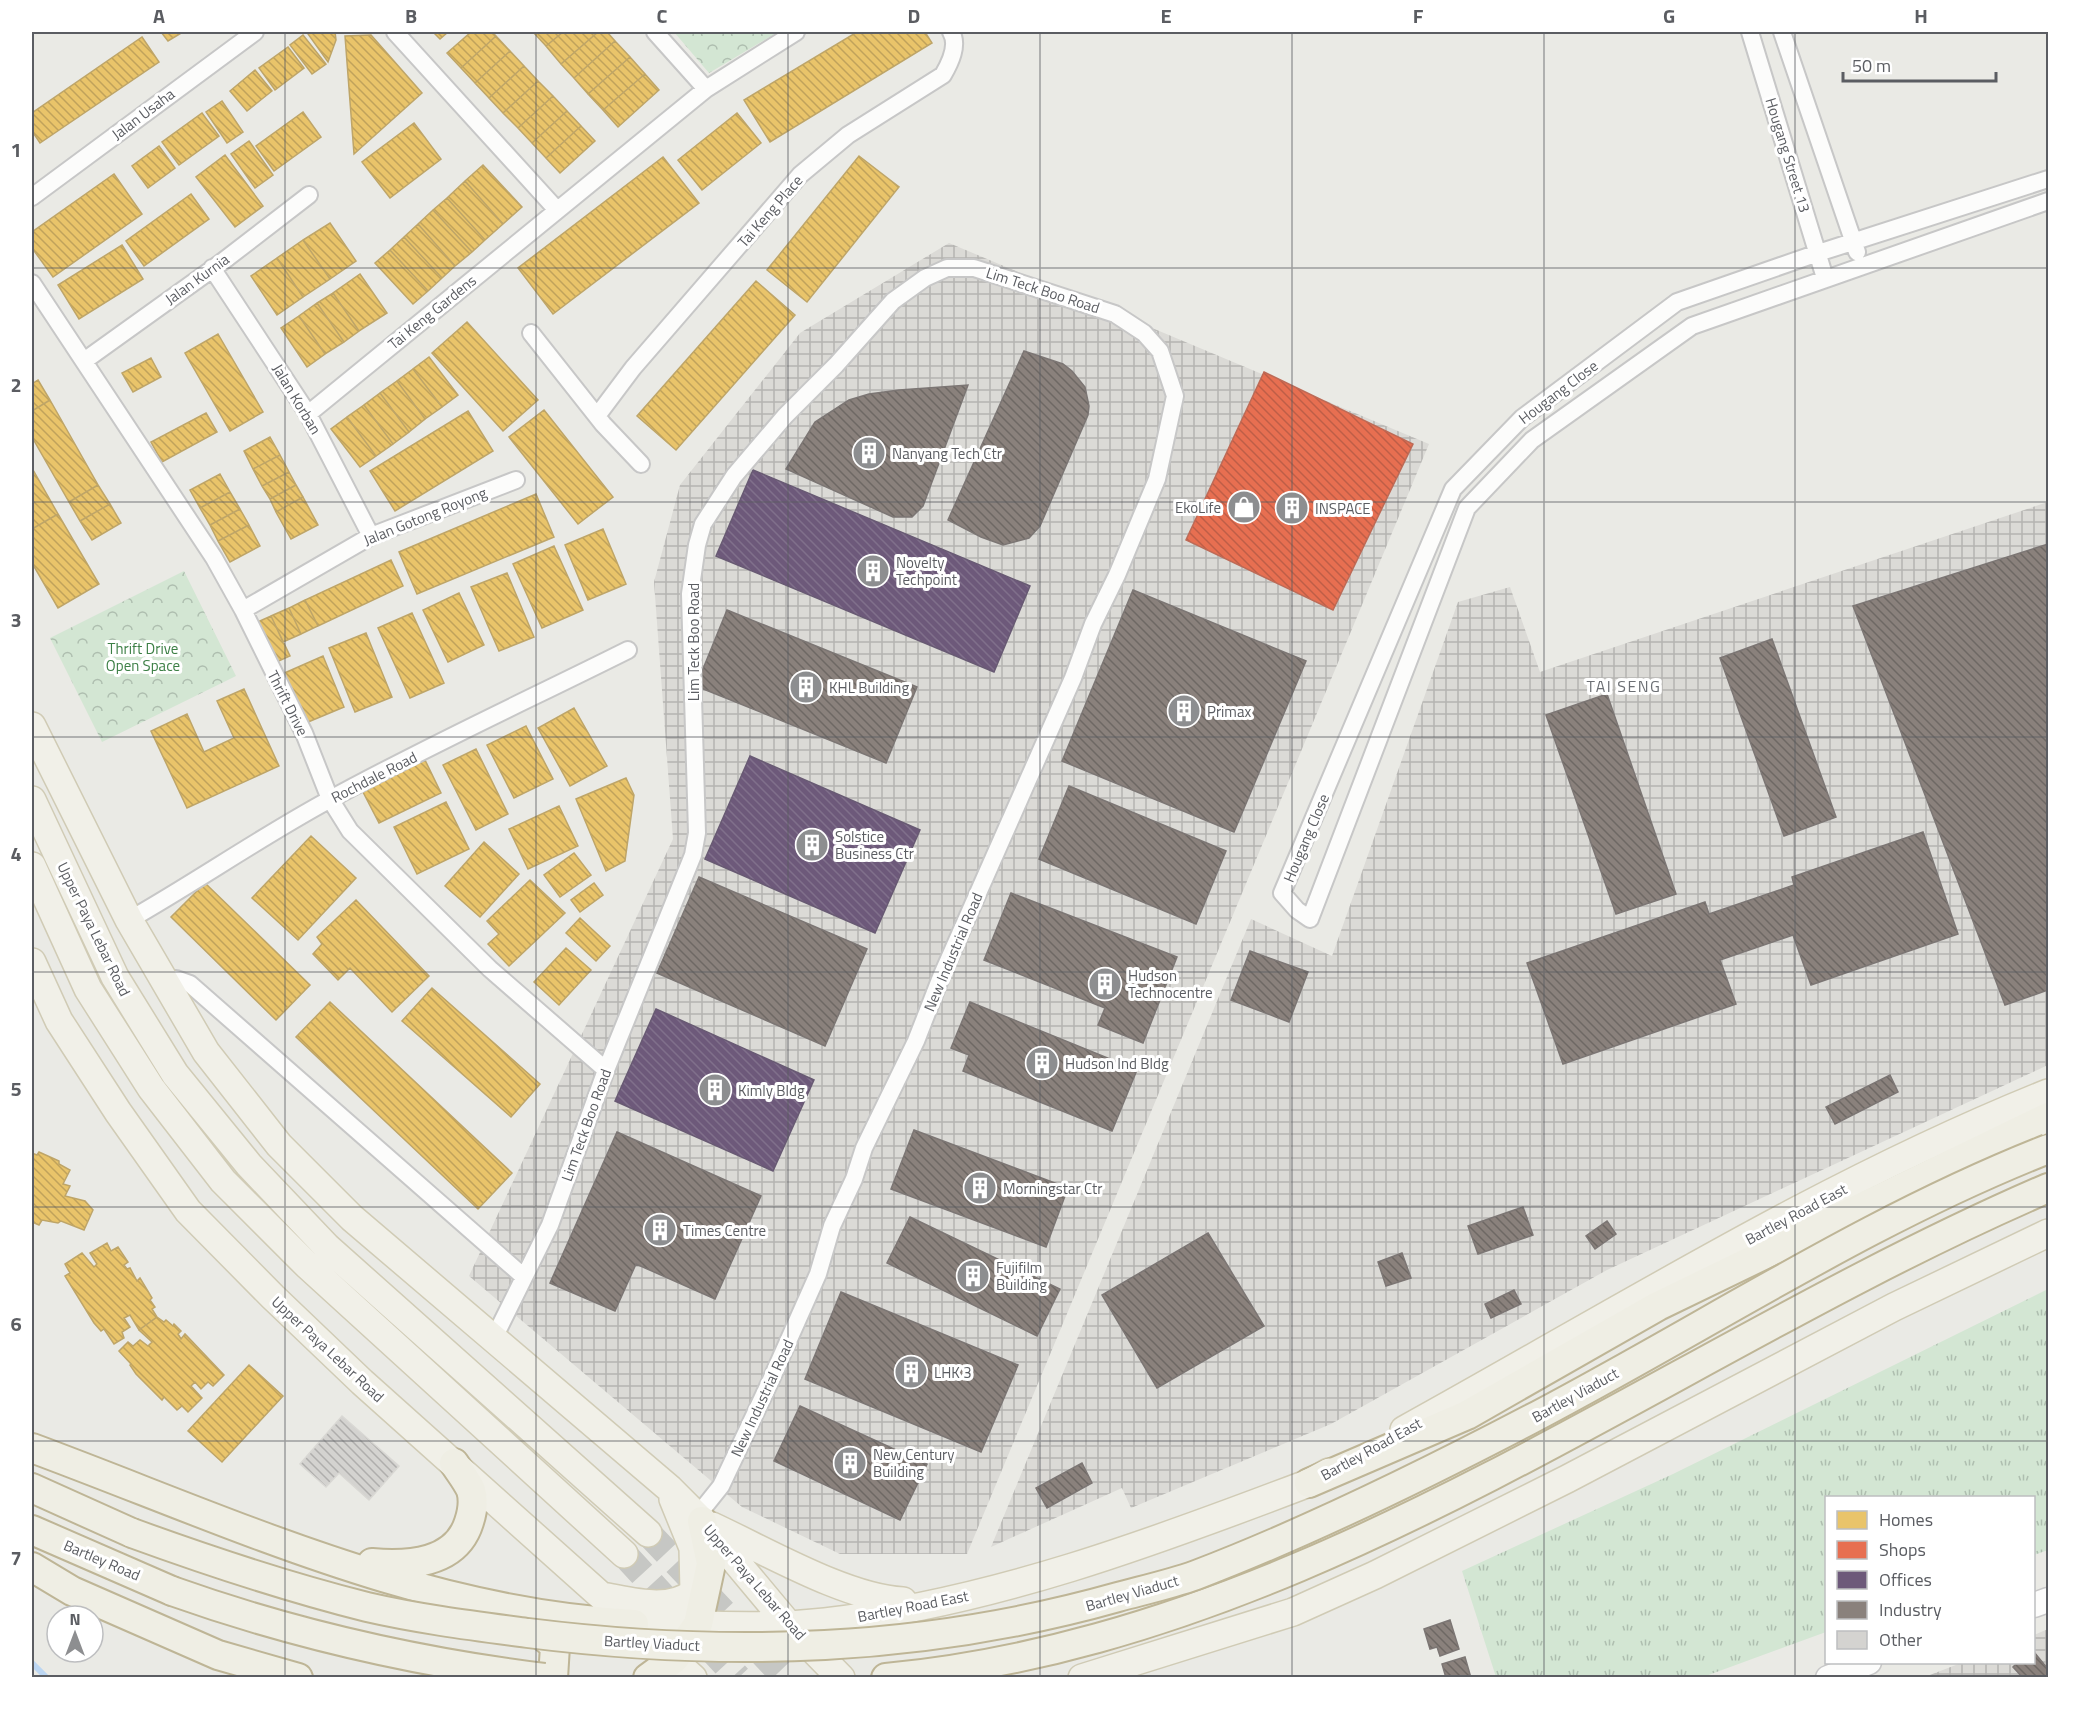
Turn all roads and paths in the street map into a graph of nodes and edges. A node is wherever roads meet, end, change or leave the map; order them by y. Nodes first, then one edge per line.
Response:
1 (255, 32) edge
2 (395, 32) edge
3 (655, 32) edge
4 (796, 32) edge
5 (951, 32) edge
6 (1750, 32) edge
7 (1782, 32) edge
8 (706, 88) junction
9 (2049, 180) edge
10 (309, 195) dead end
11 (32, 197) edge
12 (2049, 201) edge
13 (557, 210) junction
14 (1854, 243) junction
15 (1818, 253) junction
16 (1861, 265) junction
17 (212, 268) junction
18 (1825, 278) junction
19 (32, 283) edge
20 (531, 333) dead end
21 (84, 361) junction
22 (1170, 375) joint
23 (308, 414) junction
24 (597, 416) junction
25 (641, 464) dead end
26 (516, 480) dead end
27 (371, 536) junction
28 (243, 610) junction
29 (628, 650) dead end
30 (32, 726) edge
31 (330, 799) junction
32 (32, 800) edge
33 (32, 866) edge
34 (129, 920) junction
35 (32, 962) edge
36 (164, 980) junction
37 (606, 1070) junction
38 (2049, 1093) edge
39 (2049, 1117) edge
40 (2049, 1149) edge
41 (2049, 1188) edge
42 (2049, 1233) edge
43 (524, 1276) junction
44 (494, 1338) junction
45 (32, 1448) edge
46 (454, 1462) junction
47 (1309, 1483) junction
48 (32, 1488) edge
49 (670, 1490) junction
50 (700, 1519) junction
51 (32, 1530) edge
52 (648, 1533) tunnel mouth
53 (624, 1554) tunnel mouth
54 (331, 1560) junction
55 (32, 1568) edge
56 (602, 1596) junction
57 (940, 1603) junction
58 (512, 1610) junction
59 (698, 1623) junction
60 (788, 1623) junction
61 (634, 1624) junction
62 (1131, 1664) junction
63 (1864, 1664) edge
64 (683, 1668) edge
65 (298, 1677) edge
66 (544, 1677) edge
67 (553, 1677) edge
68 (648, 1677) edge
69 (842, 1677) edge
70 (886, 1677) edge
71 (1082, 1677) edge
72 (1103, 1677) edge
73 (1828, 1677) edge

1 - 11 street, Jalan Usaha
2 - 13 street
3 - 8 street
4 - 8 street, Tai Keng Gardens
5 - 24 street, Tai Keng Place
6 - 15 street, Hougang Street 13
7 - 14 street, Hougang Street 13
8 - 13 street, Tai Keng Gardens
9 - 14 street, Hougang Close
10 - 17 street, Jalan Kurnia
12 - 16 street, Hougang Close
13 - 23 street, Tai Keng Gardens
14 - 15 street, Hougang Close
14 - 16 street, Hougang Street 13
15 - 18 street, Hougang Street 13
15 - 18 street, Hougang Close
16 - 18 street, Hougang Close
17 - 21 street, Jalan Kurnia
17 - 23 street, Jalan Korban
19 - 21 street, Thrift Drive
20 - 24 street
21 - 28 street, Thrift Drive
22 - 37 street, Lim Teck Boo Road
22 - 50 street, New Industrial Road
23 - 27 street, Jalan Korban
24 - 25 street
26 - 27 street, Jalan Gotong Royong
27 - 28 street, Jalan Gotong Royong
28 - 31 street, Thrift Drive
29 - 31 street, Rochdale Road
30 - 34 main road, Upper Paya Lebar Road
31 - 34 street, Rochdale Road
31 - 37 street, Thrift Drive
32 - 52 main road, Upper Paya Lebar Road
33 - 53 main road, Upper Paya Lebar Road
34 - 36 main road, Upper Paya Lebar Road
35 - 46 main road, Upper Paya Lebar Road
36 - 43 street
36 - 44 main road, Upper Paya Lebar Road
37 - 43 street, Lim Teck Boo Road
38 - 47 main road, Bartley Road East
39 - 47 highway
40 - 48 highway, Bartley Viaduct, bridge
41 - 70 highway, Bartley Viaduct
42 - 62 main road
43 - 44 street, Lim Teck Boo Road
44 - 49 main road, Upper Paya Lebar Road
45 - 54 highway
46 - 54 highway
46 - 56 main road, Upper Paya Lebar Road
47 - 57 main road, Bartley Road East
49 - 50 main road, Upper Paya Lebar Road
49 - 56 main road
50 - 57 main road
50 - 59 highway
50 - 60 main road, Upper Paya Lebar Road
51 - 66 highway, Bartley Road, bridge
54 - 58 highway
55 - 65 highway
56 - 61 main road, Upper Paya Lebar Road
57 - 60 main road, Bartley Road East
58 - 61 highway
58 - 67 highway
59 - 60 main road, Bartley Road East
59 - 61 main road, Bartley Road East
59 - 64 highway
60 - 69 main road, Upper Paya Lebar Road
61 - 64 main road, Upper Paya Lebar Road
62 - 71 main road
62 - 72 main road
63 - 73 main road
64 - 68 highway

